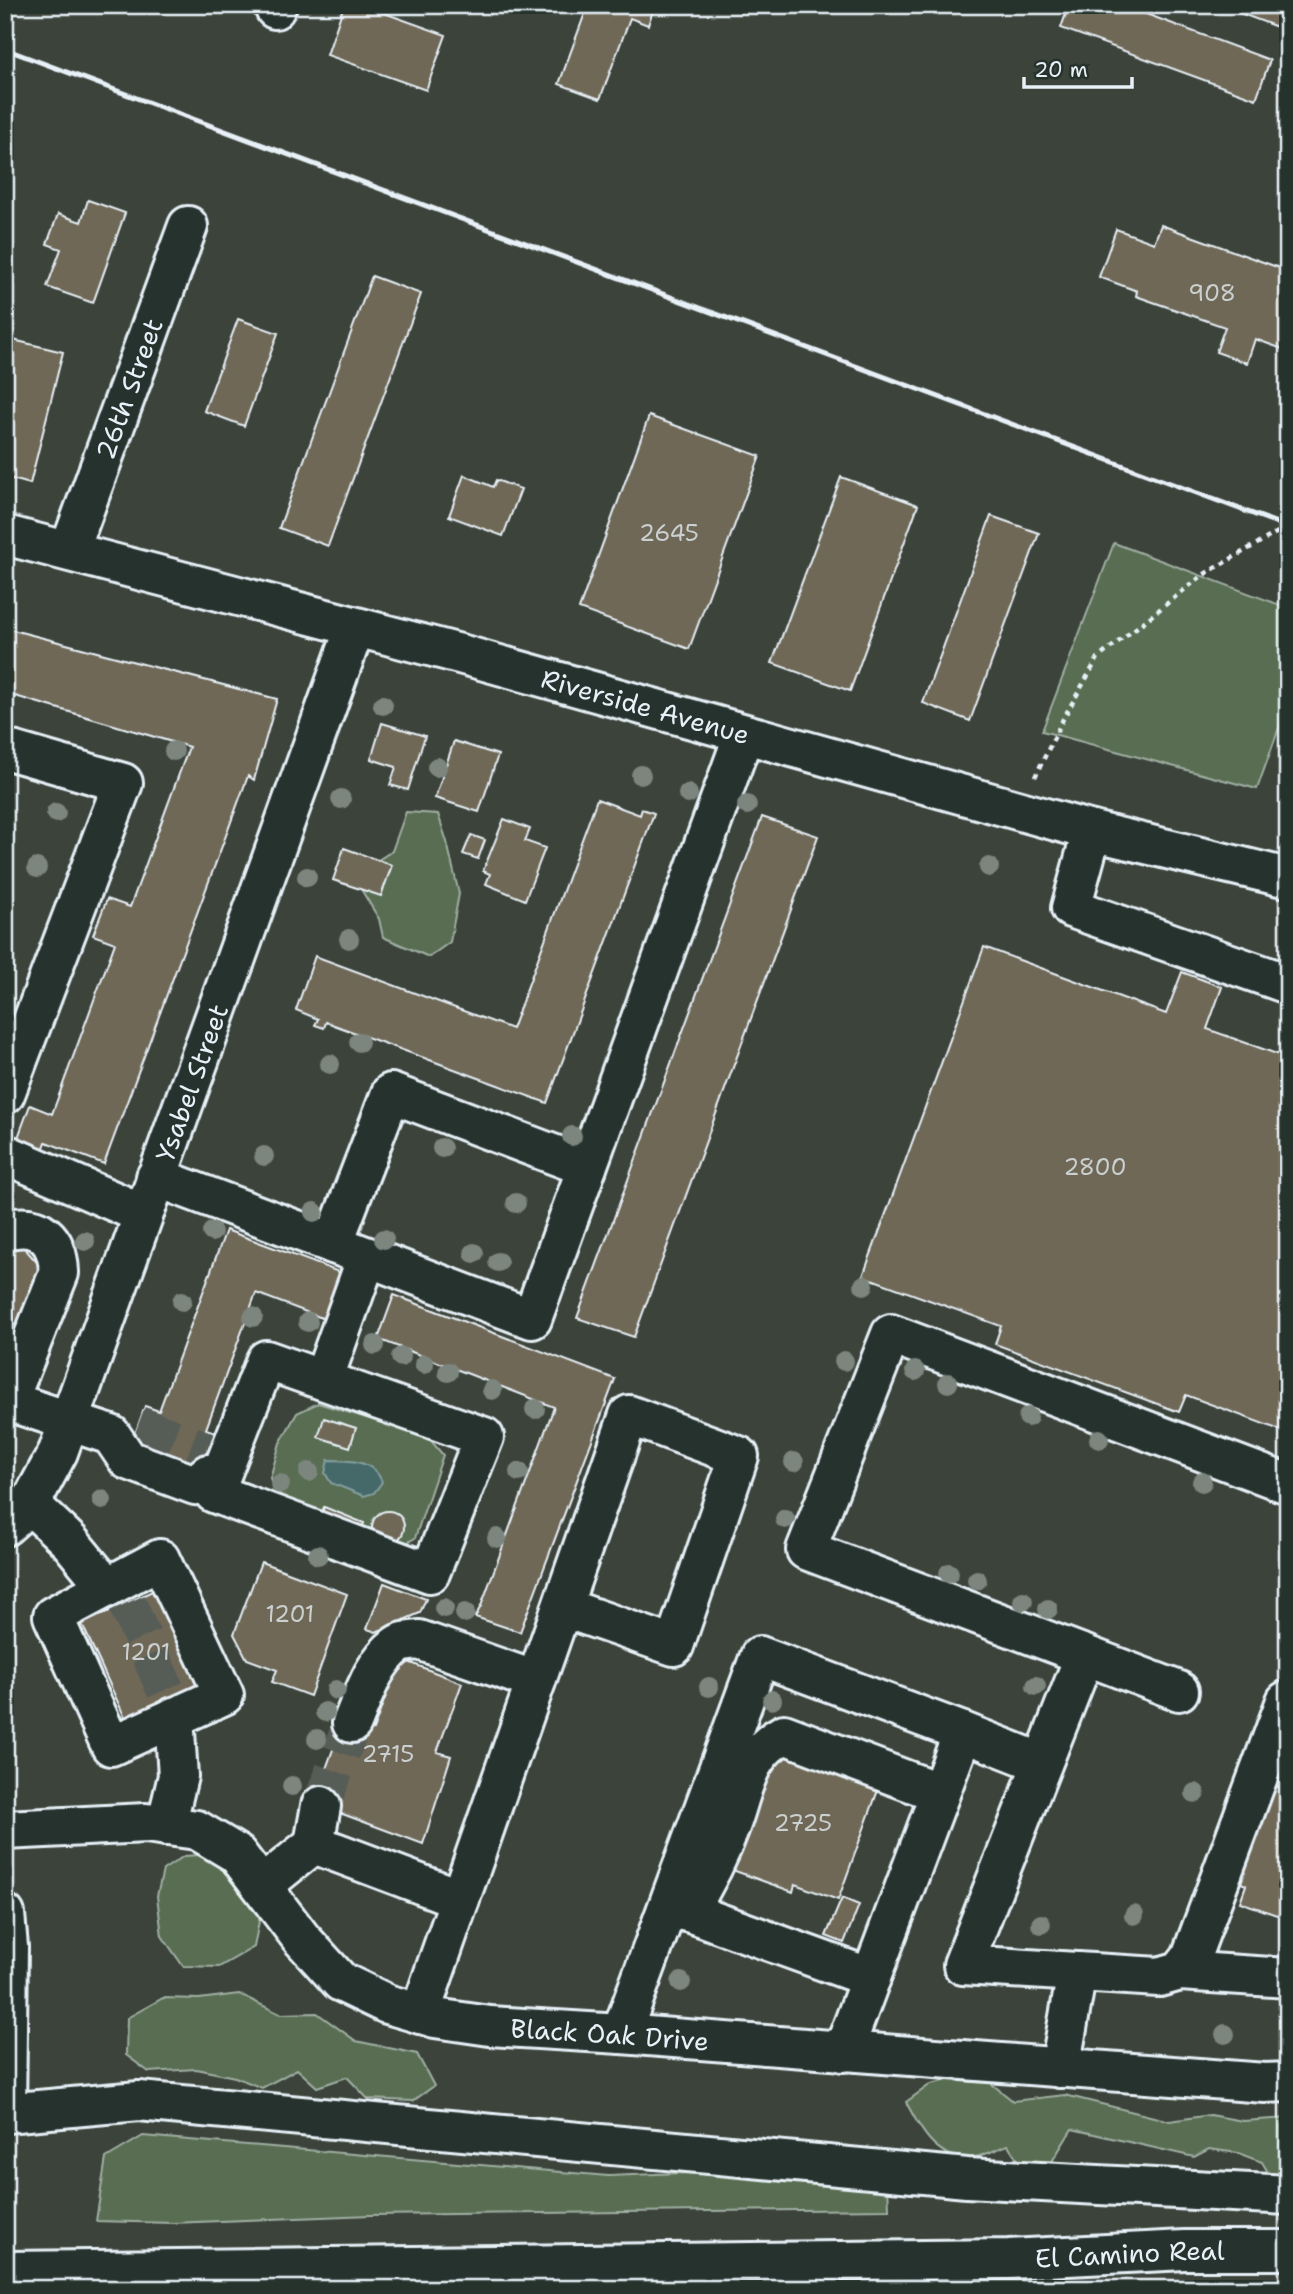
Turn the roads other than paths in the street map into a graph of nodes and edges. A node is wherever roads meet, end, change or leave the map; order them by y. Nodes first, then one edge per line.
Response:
1 (188, 226) dead end
2 (5, 535) edge
3 (69, 551) junction
4 (355, 628) junction
5 (744, 734) junction
6 (5, 749) edge
7 (1092, 831) junction
8 (1288, 878) edge
9 (1288, 984) edge
10 (5, 1094) edge
11 (5, 1154) edge
12 (587, 1167) junction
13 (156, 1177) junction
14 (143, 1214) junction
15 (5, 1230) edge
16 (350, 1250) junction
17 (323, 1380) junction
18 (7, 1401) edge
19 (69, 1420) junction
20 (212, 1468) junction
21 (1288, 1484) edge
22 (18, 1515) edge
23 (117, 1591) junction
24 (562, 1607) junction
25 (1084, 1654) junction
26 (536, 1681) junction
27 (1179, 1691) dead end
28 (1288, 1701) edge
29 (174, 1711) junction
30 (352, 1723) tunnel mouth
31 (963, 1732) junction
32 (1042, 1763) junction
33 (940, 1793) junction
34 (321, 1806) tunnel mouth
35 (166, 1826) junction
36 (5, 1830) edge
37 (314, 1844) junction
38 (262, 1886) junction
39 (460, 1899) junction
40 (678, 1908) junction
41 (5, 1914) edge
42 (1180, 1971) junction
43 (1077, 1972) junction
44 (871, 1978) junction
45 (1288, 1979) edge
46 (420, 2014) junction
47 (621, 2034) junction
48 (843, 2052) junction
49 (1060, 2068) junction
50 (1288, 2082) edge
51 (5, 2113) edge
52 (5, 2125) edge
53 (1288, 2196) edge
54 (1288, 2250) edge
55 (5, 2271) edge

1 - 3 main road, 26th Street
2 - 3 main road, Riverside Avenue
3 - 4 main road, Riverside Avenue
4 - 5 main road, Riverside Avenue
4 - 13 main road, Ysabel Street
5 - 7 main road, Riverside Avenue
5 - 12 main road
6 - 10 main road
7 - 8 main road, Riverside Avenue
7 - 9 main road
11 - 14 main road
12 - 16 main road
12 - 16 main road
13 - 14 main road, Ysabel Street
13 - 16 main road
14 - 19 main road, Ysabel Street
15 - 18 main road
16 - 17 main road
17 - 20 main road
17 - 20 main road
18 - 19 main road
19 - 20 main road
19 - 22 main road, Ysabel Street
21 - 25 main road
22 - 23 main road
23 - 29 main road
23 - 29 main road
24 - 24 main road
24 - 26 main road
25 - 27 main road
25 - 32 main road
26 - 30 main road
26 - 39 main road
28 - 42 main road
29 - 35 main road
31 - 32 main road
31 - 33 main road
31 - 40 main road
32 - 43 main road
33 - 40 main road
33 - 44 main road
34 - 37 main road
35 - 36 main road, Black Oak Drive
35 - 38 main road, Black Oak Drive
37 - 38 main road
37 - 39 main road
38 - 46 main road, Black Oak Drive
39 - 46 main road
40 - 44 main road
40 - 47 main road
41 - 51 main road
42 - 43 main road
42 - 45 main road
43 - 49 main road
44 - 48 main road
46 - 47 main road, Black Oak Drive
47 - 48 main road, Black Oak Drive
48 - 49 main road, Black Oak Drive
49 - 50 main road, Black Oak Drive
51 - 52 main road
51 - 53 main road
54 - 55 main road, El Camino Real

